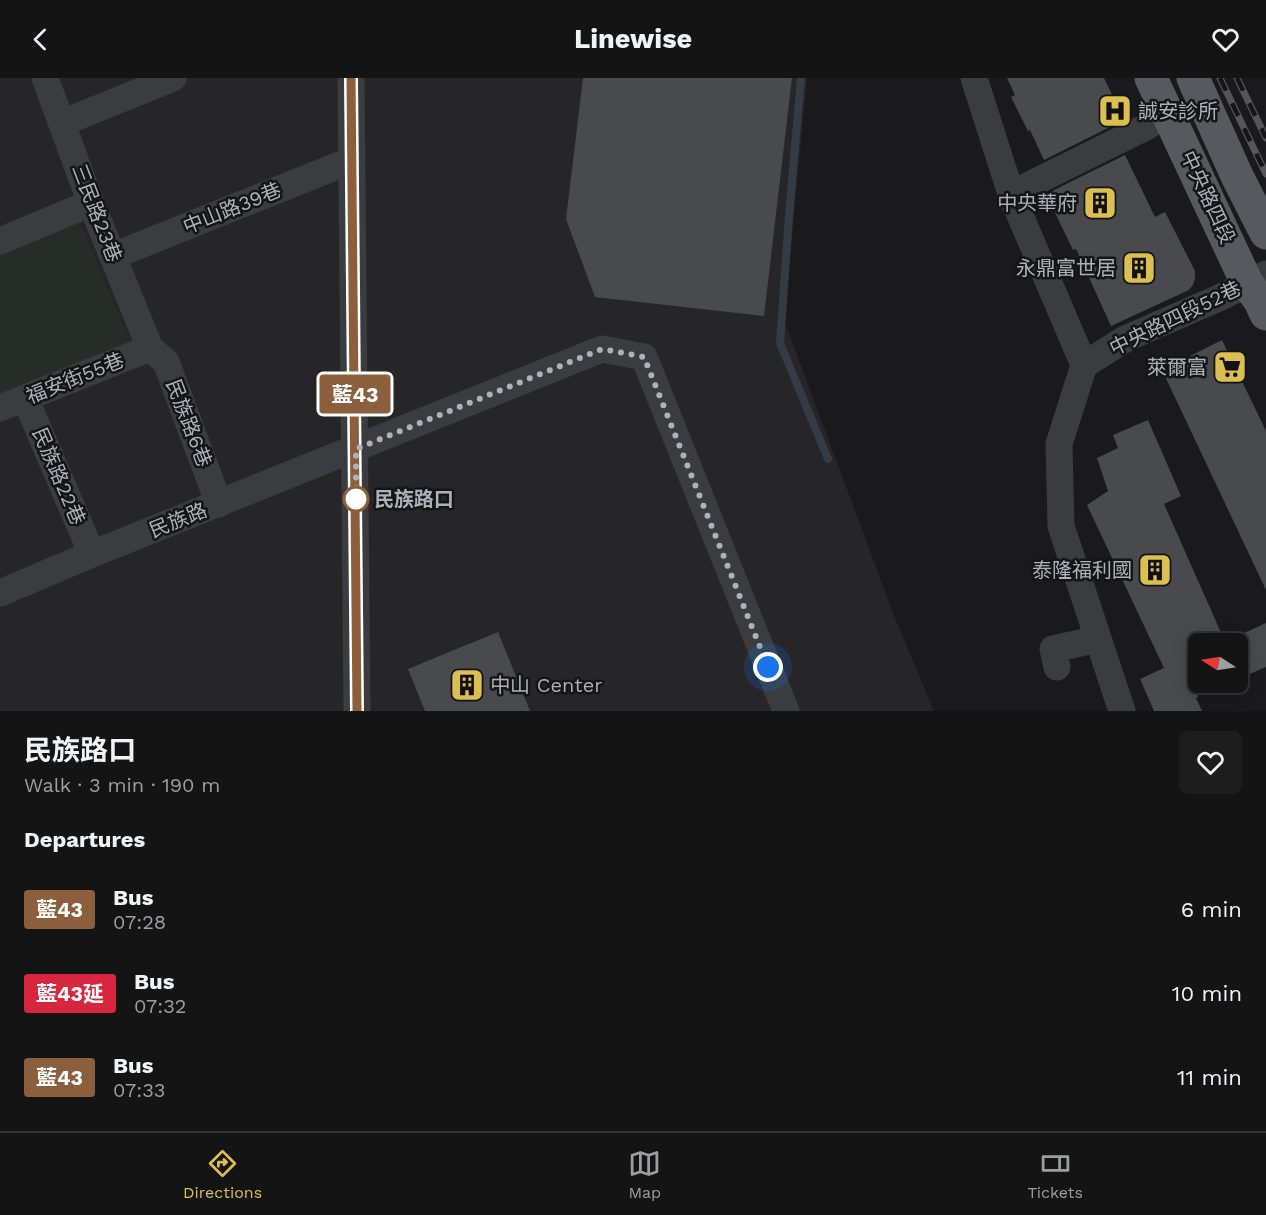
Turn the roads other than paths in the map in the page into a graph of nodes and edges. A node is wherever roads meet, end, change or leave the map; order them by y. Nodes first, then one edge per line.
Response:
1 (45, 78) edge
2 (173, 78) edge
3 (351, 78) edge
4 (974, 78) edge
5 (1151, 78) edge
6 (1193, 78) edge
7 (1167, 111) junction
8 (62, 123) junction
9 (352, 160) junction
10 (1011, 194) junction
11 (92, 203) junction
12 (1266, 233) edge
13 (0, 241) edge
14 (113, 256) junction
15 (1257, 278) edge
16 (1266, 314) edge
17 (150, 348) junction
18 (1084, 365) junction
19 (25, 398) junction
20 (0, 408) edge
21 (356, 449) junction
22 (219, 504) junction
23 (92, 554) junction
24 (0, 593) edge
25 (1098, 639) junction
26 (1057, 667) dead end
27 (357, 711) edge
28 (786, 711) edge
29 (1122, 711) edge

1 - 8 street, 三民路23巷
2 - 8 street
3 - 9 street
4 - 10 street
5 - 7 main road, 中央路四段
6 - 12 main road, 中央路四段
7 - 10 street
7 - 15 main road, 中央路四段
8 - 11 street, 三民路23巷
9 - 14 street, 中山路39巷
9 - 21 street
10 - 18 street
11 - 13 street
11 - 14 street, 三民路23巷
14 - 17 street, 三民路23巷
15 - 16 main road, 中央路四段
15 - 18 street, 中央路四段52巷
17 - 19 street, 福安街55巷
17 - 22 street, 民族路6巷
18 - 25 street
19 - 20 street, 福安街55巷
19 - 23 street, 民族路22巷
21 - 22 street, 民族路
21 - 27 street
21 - 28 street, 民族路
22 - 23 street, 民族路
23 - 24 street, 民族路
25 - 26 street
25 - 29 street

